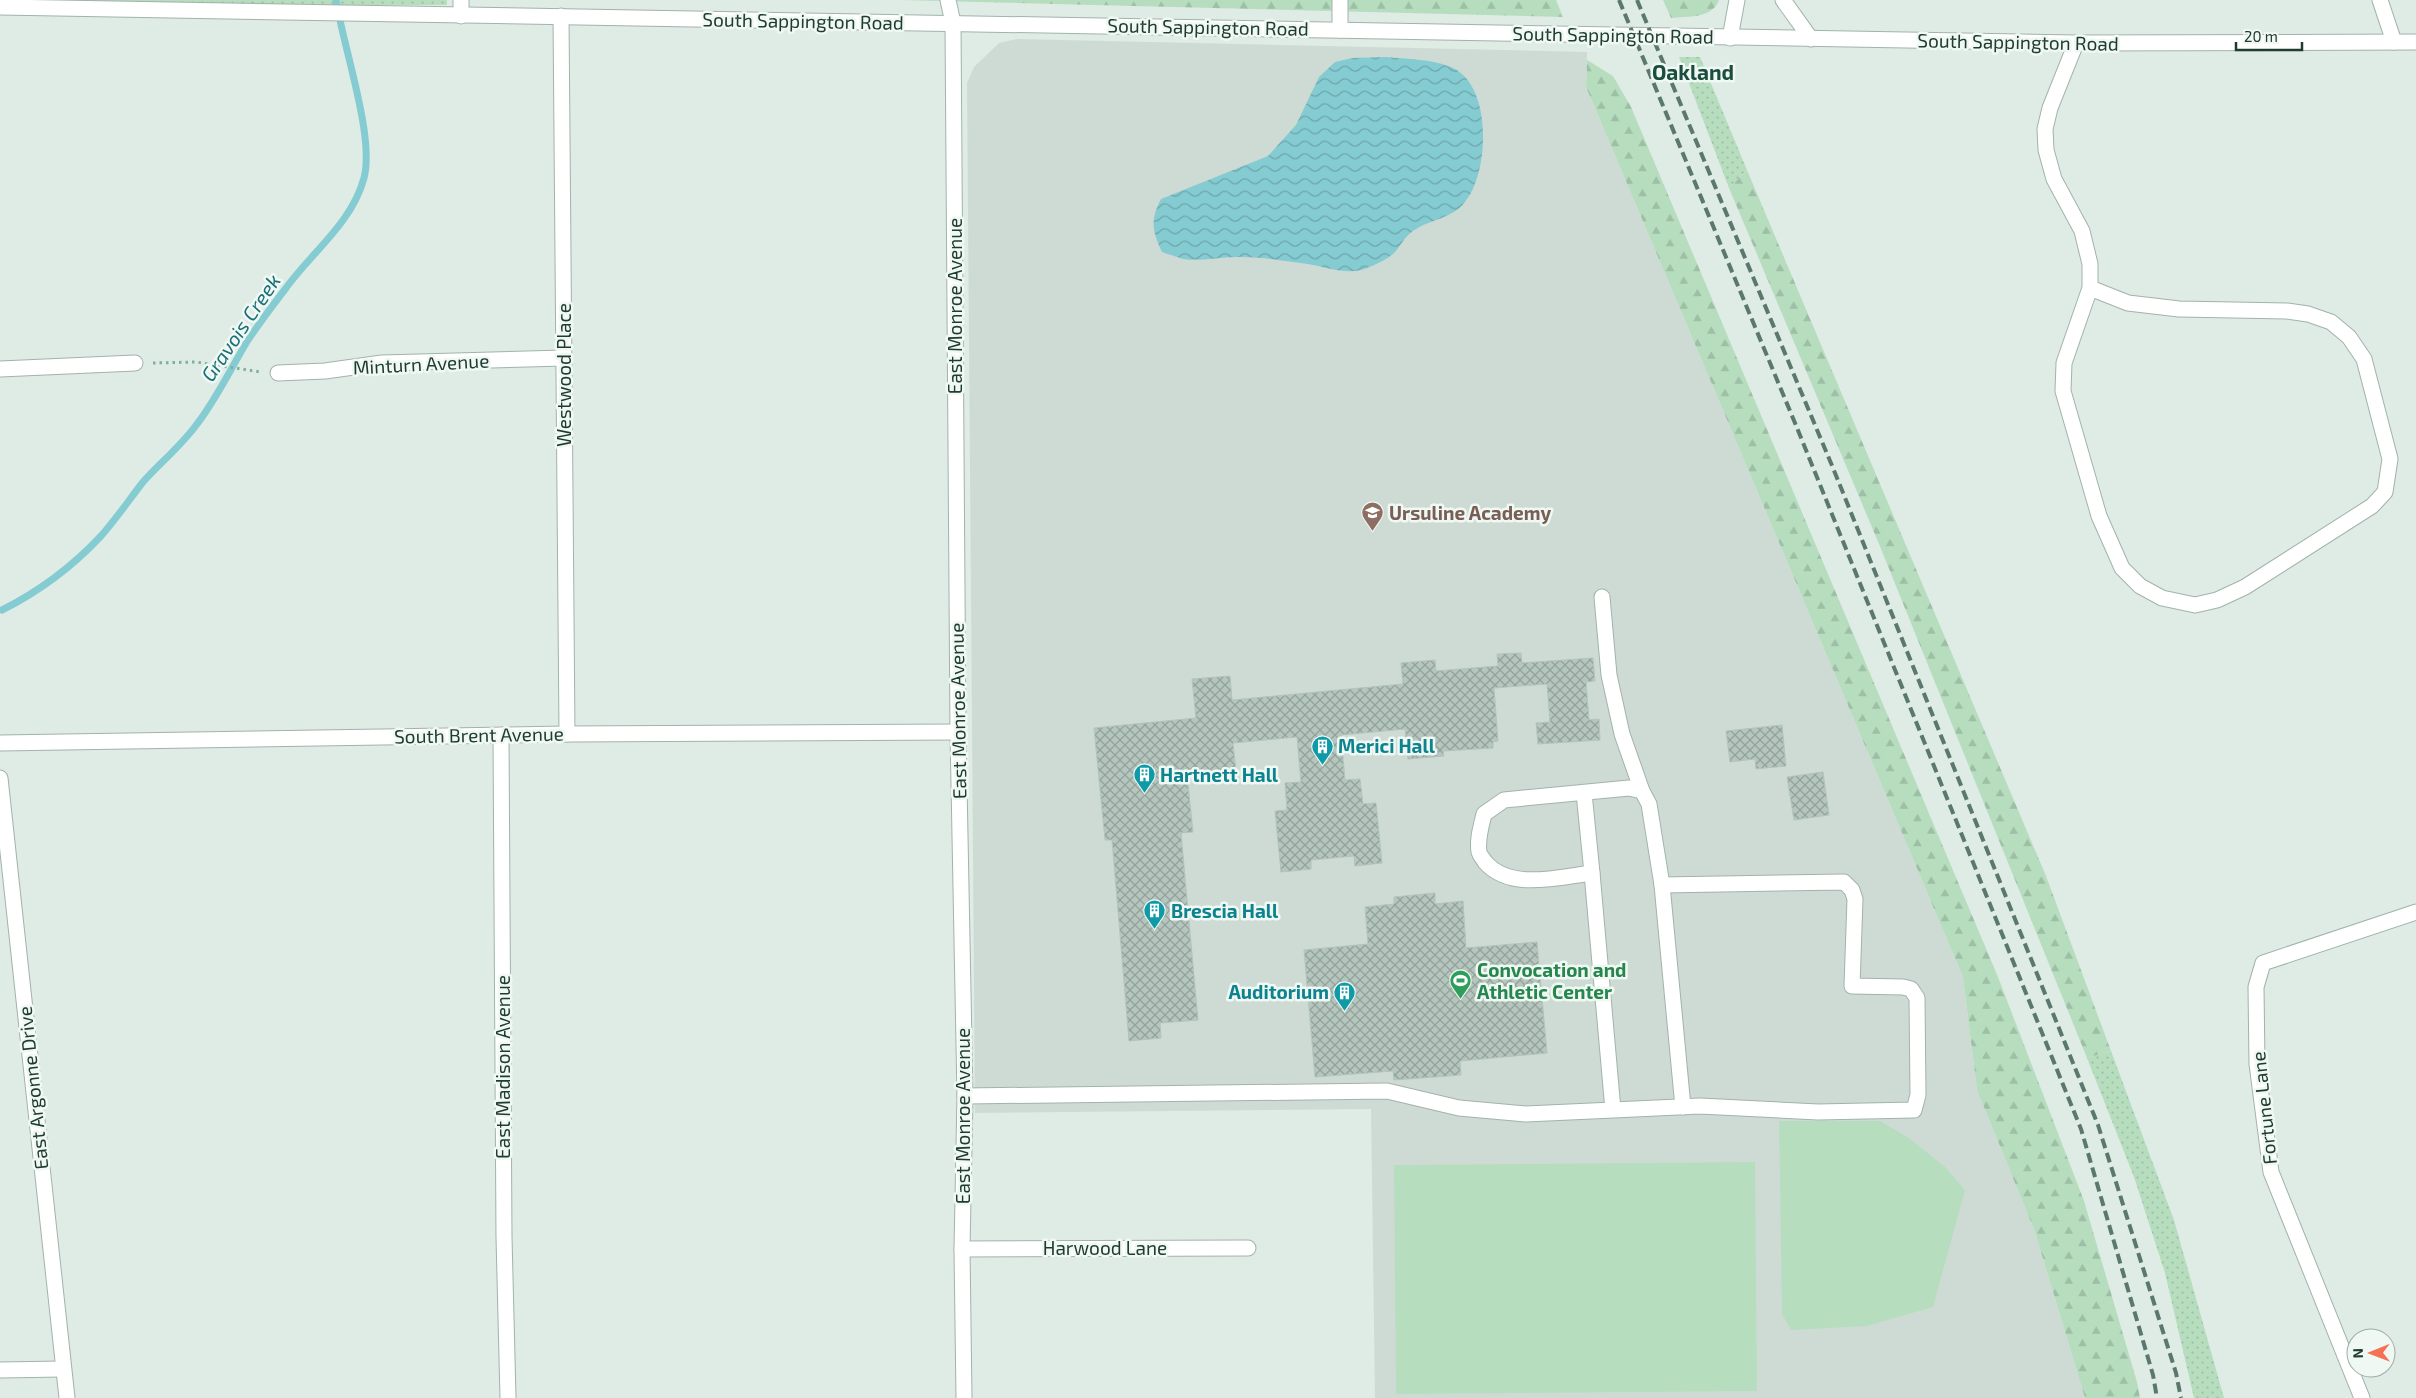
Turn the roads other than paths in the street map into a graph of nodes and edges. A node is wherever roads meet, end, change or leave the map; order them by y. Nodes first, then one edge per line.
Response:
1 (462, 0) edge
2 (948, 0) edge
3 (1340, 0) edge
4 (1737, 0) edge
5 (1783, 0) edge
6 (2380, 0) edge
7 (0, 7) edge
8 (461, 16) junction
9 (561, 16) junction
10 (952, 23) junction
11 (1340, 30) junction
12 (1730, 38) junction
13 (1812, 39) junction
14 (2394, 42) junction
15 (2416, 42) edge
16 (2076, 43) junction
17 (2090, 288) junction
18 (564, 358) junction
19 (135, 363) road end
20 (0, 369) edge
21 (278, 373) dead end
22 (1602, 597) dead end
23 (958, 732) junction
24 (567, 734) junction
25 (501, 735) junction
26 (0, 743) edge
27 (0, 778) edge
28 (1642, 791) junction
29 (1584, 793) junction
30 (1592, 874) junction
31 (1662, 885) junction
32 (2416, 912) edge
33 (965, 1096) junction
34 (1683, 1107) junction
35 (1613, 1110) junction
36 (1248, 1248) dead end
37 (962, 1249) junction
38 (63, 1369) junction
39 (0, 1370) edge
40 (67, 1398) edge
41 (508, 1398) edge
42 (964, 1398) edge
43 (2362, 1398) edge

1 - 8 street
2 - 10 street, East Monroe Avenue
3 - 11 street
4 - 12 street
5 - 13 street
6 - 14 street
7 - 8 street, South Sappington Road
8 - 9 street, South Sappington Road
9 - 10 street, South Sappington Road
9 - 18 street, Westwood Place
10 - 11 street, South Sappington Road
10 - 23 street, East Monroe Avenue
11 - 12 street, South Sappington Road
12 - 13 street, South Sappington Road
13 - 16 street, South Sappington Road
14 - 15 street, South Sappington Road
14 - 16 street, South Sappington Road
16 - 17 street
17 - 17 street
18 - 21 street, Minturn Avenue
18 - 24 street, Westwood Place
19 - 20 street
22 - 28 street
23 - 24 street, South Brent Avenue
23 - 33 street, East Monroe Avenue
24 - 25 street, South Brent Avenue
25 - 26 street, South Brent Avenue
25 - 41 street, East Madison Avenue
27 - 38 street, East Argonne Drive
28 - 29 street
28 - 31 street
29 - 30 street
29 - 30 street
30 - 35 street
31 - 34 street
31 - 34 street
32 - 43 street, Fortune Lane
33 - 35 street
33 - 37 street, East Monroe Avenue
34 - 35 street
36 - 37 street, Harwood Lane
37 - 42 street, East Monroe Avenue
38 - 39 street
38 - 40 street, East Argonne Drive

